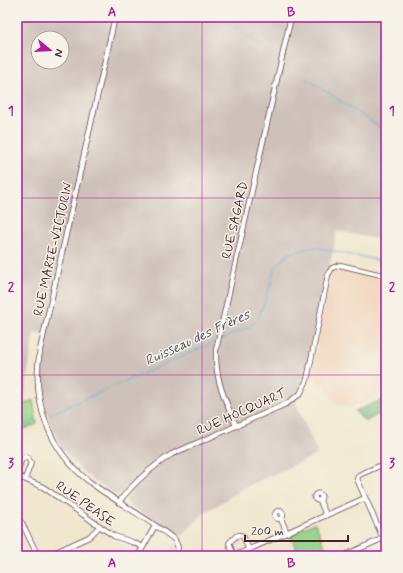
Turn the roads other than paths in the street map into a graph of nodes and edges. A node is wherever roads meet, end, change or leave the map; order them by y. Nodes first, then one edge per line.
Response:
1 (115, 17) edge
2 (291, 17) edge
3 (386, 276) edge
4 (236, 426) junction
5 (386, 463) edge
6 (17, 475) edge
7 (25, 479) junction
8 (365, 498) junction
9 (320, 501) dead end
10 (119, 502) junction
11 (326, 515) junction
12 (17, 518) edge
13 (281, 519) dead end
14 (100, 526) junction
15 (156, 526) junction
16 (287, 533) junction
17 (384, 538) edge
18 (142, 547) junction
19 (249, 550) junction
20 (38, 556) edge
21 (47, 556) edge
22 (138, 556) edge
23 (175, 556) edge
24 (234, 556) edge
25 (343, 556) edge

1 - 10 street, RUE MARIE-VICTORIN
2 - 4 street, RUE SAGARD
3 - 4 street, RUE HOCQUART
4 - 10 street, RUE HOCQUART
5 - 8 street
6 - 7 street, RUE PEASE
6 - 7 street
7 - 14 street, RUE PEASE
8 - 11 street
8 - 17 street
9 - 11 street
10 - 15 street, RUE MARIE-VICTORIN
11 - 16 street
12 - 20 street
13 - 16 street
14 - 18 street, RUE PEASE
14 - 21 street
15 - 18 street
15 - 23 street, RUE MARIE-VICTORIN
16 - 19 street
17 - 25 street
18 - 22 street
19 - 24 street
19 - 24 street

